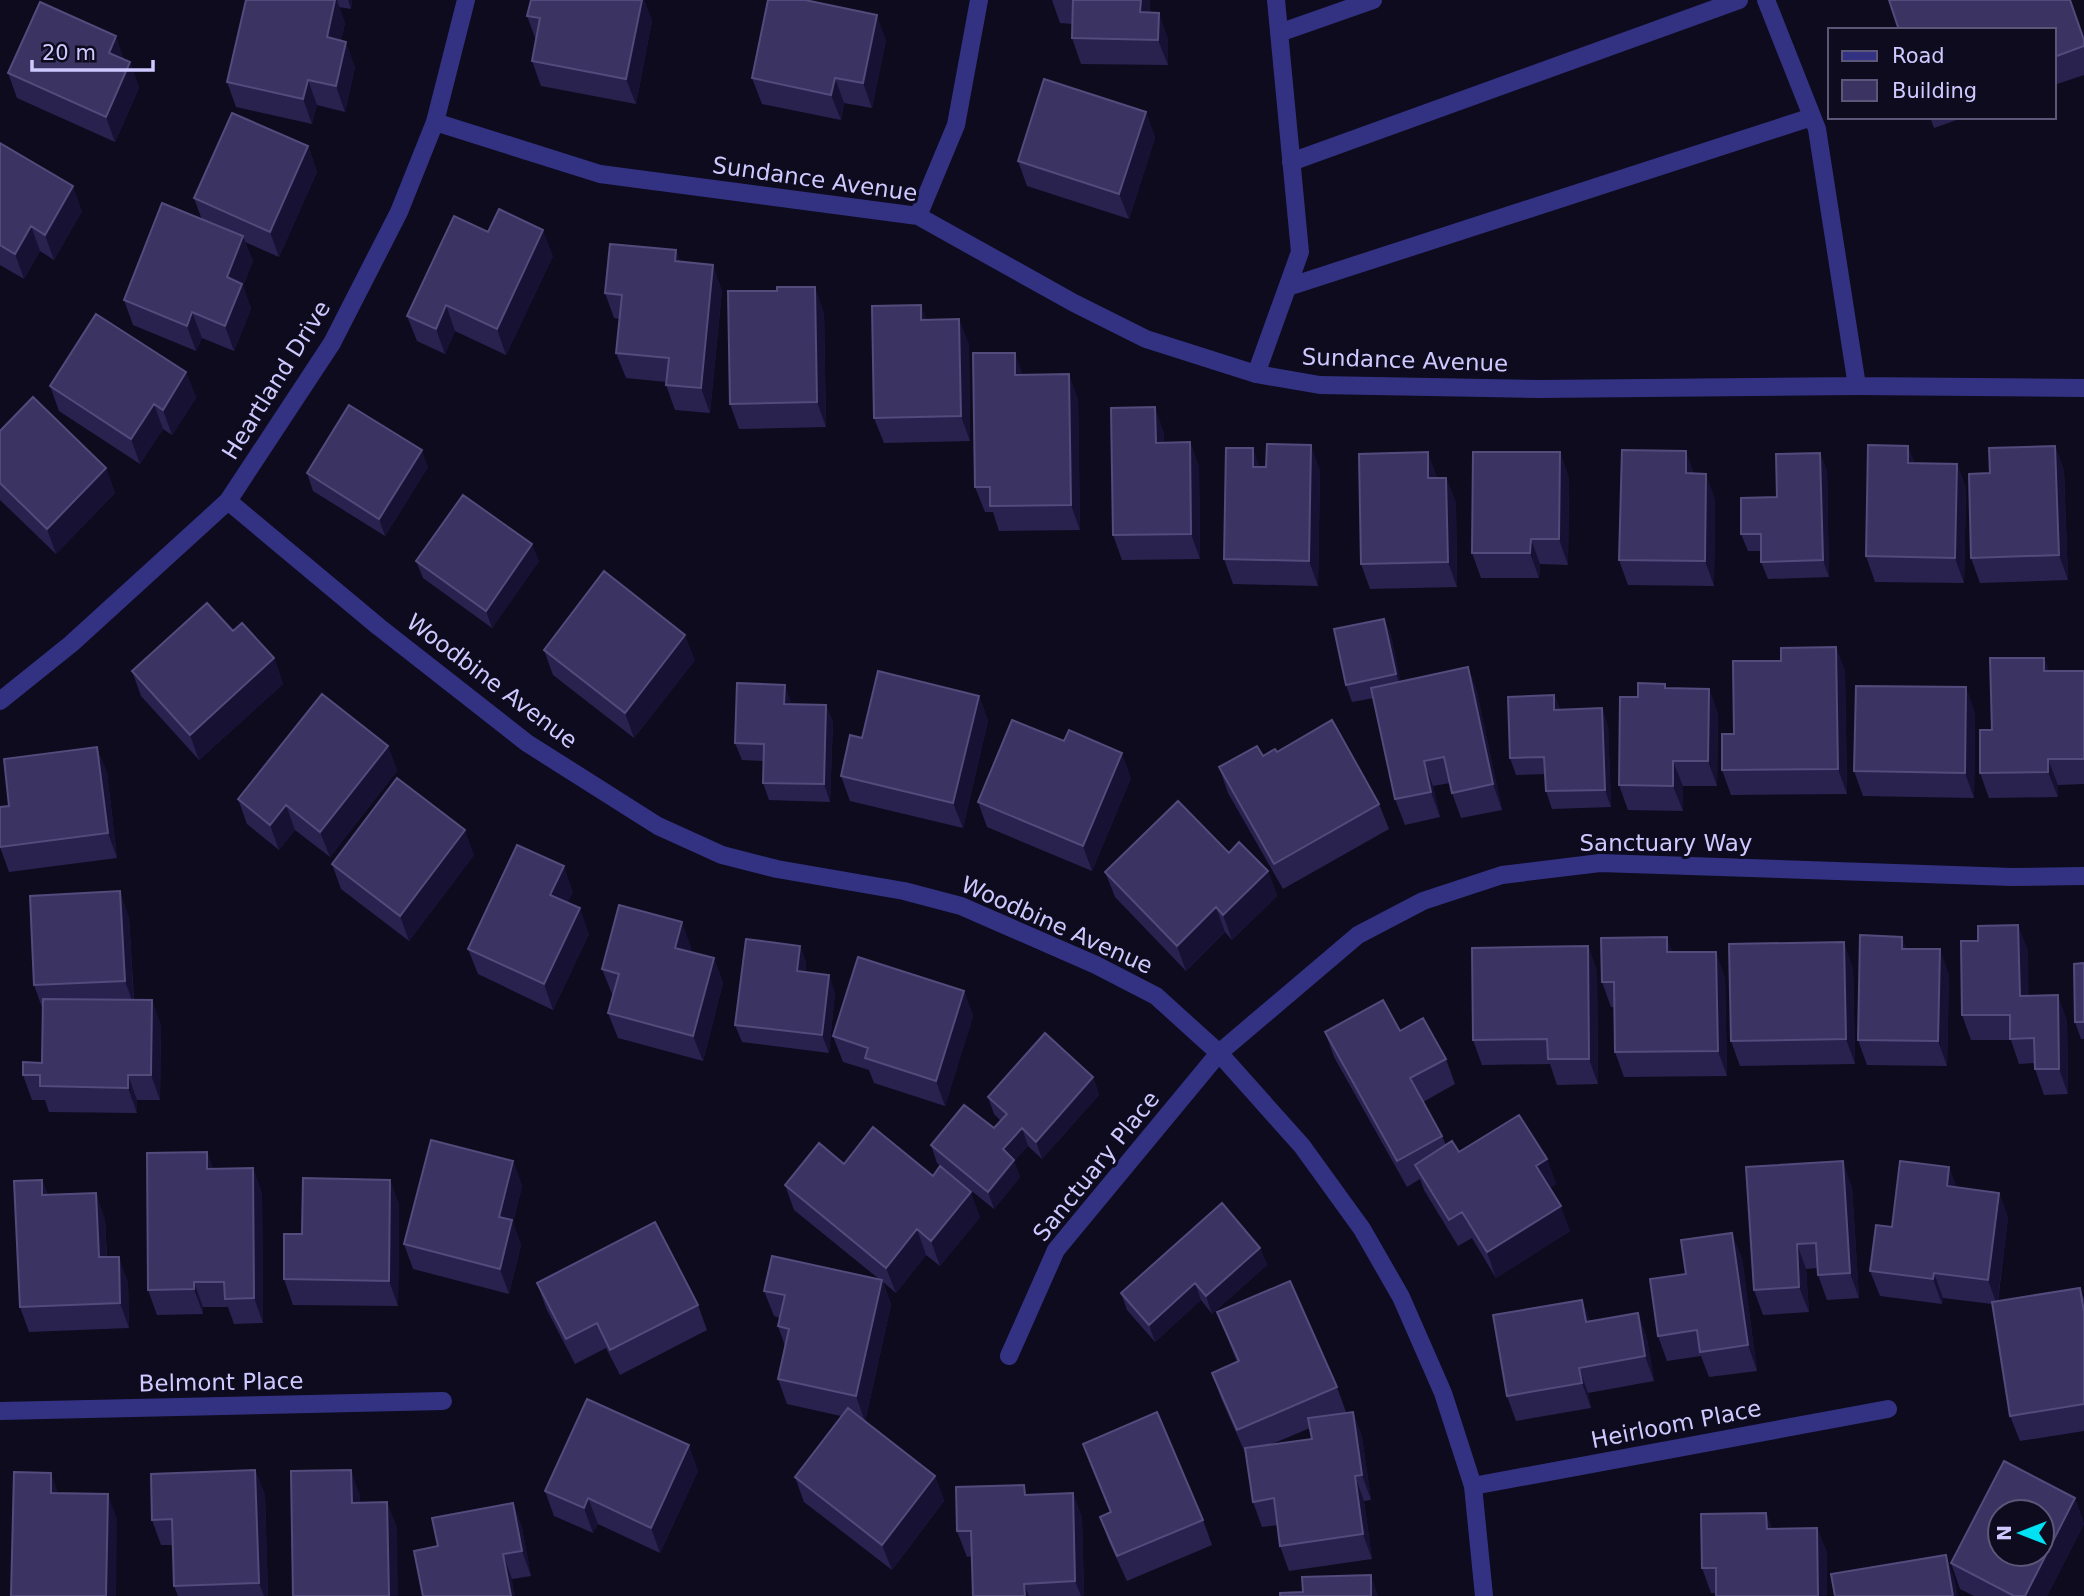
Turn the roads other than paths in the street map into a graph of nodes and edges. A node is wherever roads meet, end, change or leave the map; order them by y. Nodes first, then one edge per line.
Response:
1 (466, 0) edge
2 (979, 0) edge
3 (1276, 0) edge
4 (1373, 0) edge
5 (1739, 0) edge
6 (1766, 0) edge
7 (1279, 33) junction
8 (1812, 117) junction
9 (435, 122) junction
10 (1292, 162) junction
11 (918, 216) junction
12 (1288, 287) junction
13 (1256, 374) junction
14 (1857, 386) junction
15 (2084, 388) edge
16 (228, 501) junction
17 (0, 701) edge
18 (2084, 876) edge
19 (1219, 1053) junction
20 (1009, 1356) dead end
21 (443, 1401) dead end
22 (1888, 1409) dead end
23 (0, 1411) edge
24 (1473, 1486) junction
25 (1484, 1596) edge

1 - 9 street, Heartland Drive
2 - 11 street
3 - 7 street
4 - 7 street
5 - 10 street
6 - 8 street
7 - 10 street
8 - 12 street
8 - 14 street
9 - 11 street, Sundance Avenue
9 - 16 street, Heartland Drive
10 - 12 street
11 - 13 street, Sundance Avenue
12 - 13 street
13 - 14 street, Sundance Avenue
14 - 15 street, Sundance Avenue
16 - 17 street, Heartland Drive
16 - 19 street, Woodbine Avenue
18 - 19 street, Sanctuary Way
19 - 20 street, Sanctuary Place
19 - 24 street, Woodbine Avenue
21 - 23 street, Belmont Place
22 - 24 street, Heirloom Place
24 - 25 street, Woodbine Avenue

